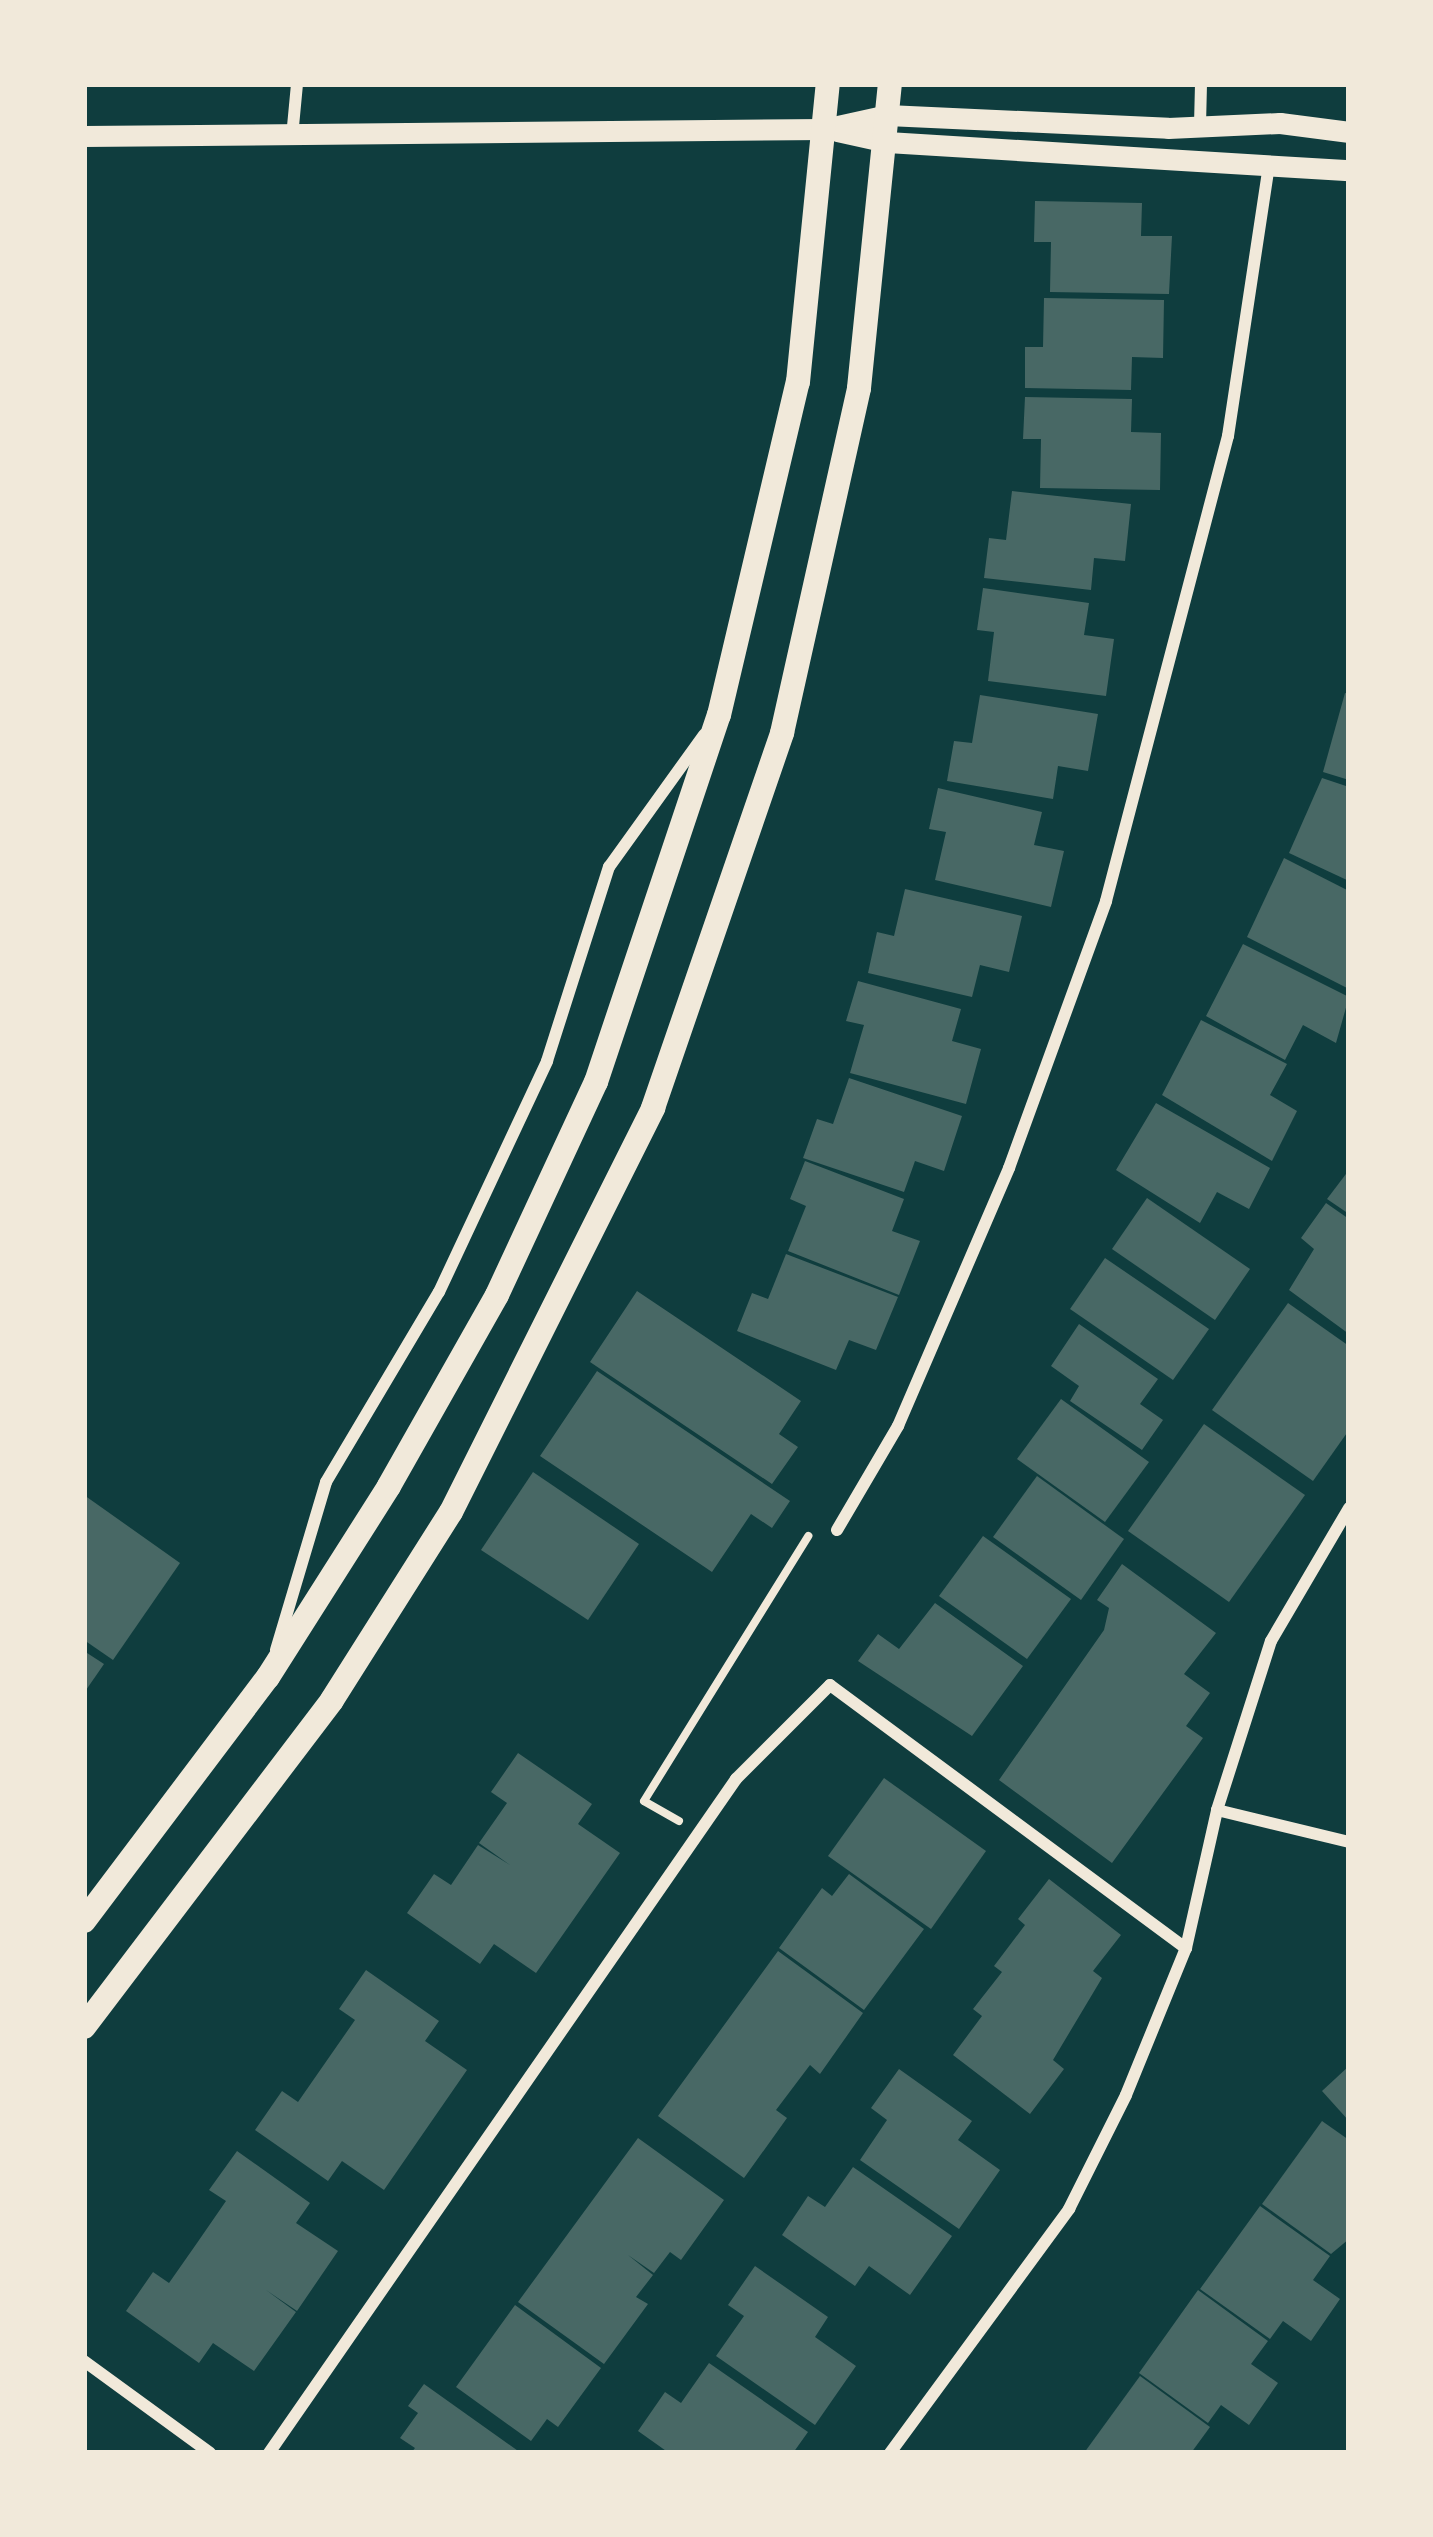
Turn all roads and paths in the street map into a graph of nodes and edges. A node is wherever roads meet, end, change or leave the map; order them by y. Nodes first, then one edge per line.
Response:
1 (297, 84) edge
2 (828, 84) edge
3 (890, 84) edge
4 (1201, 84) edge
5 (886, 115) junction
6 (1280, 123) junction
7 (1200, 125) junction
8 (824, 129) junction
9 (1349, 132) edge
10 (84, 136) edge
11 (292, 139) junction
12 (887, 142) junction
13 (1269, 165) junction
14 (1349, 170) edge
15 (719, 715) junction
16 (1349, 1508) edge
17 (850, 1509) junction
18 (837, 1529) dead end
19 (268, 1677) junction
20 (1217, 1810) junction
21 (699, 1832) junction
22 (1349, 1842) edge
23 (84, 1921) edge
24 (1186, 1948) junction
25 (84, 2027) edge
26 (84, 2361) edge
27 (210, 2453) edge
28 (268, 2453) edge
29 (890, 2453) edge

1 - 11 street
2 - 8 main road
3 - 5 main road
4 - 7 street
5 - 7 street
5 - 8 street
5 - 12 main road
6 - 7 street
6 - 9 street
6 - 13 street
8 - 11 street
8 - 12 street
8 - 15 main road
10 - 11 street
12 - 13 street
12 - 25 main road
13 - 14 street
13 - 17 street
15 - 19 main road
15 - 19 street
16 - 20 street
17 - 18 street
17 - 21 path
19 - 23 main road
20 - 22 street
20 - 24 street
21 - 24 street
21 - 28 street
24 - 29 street
26 - 27 street

